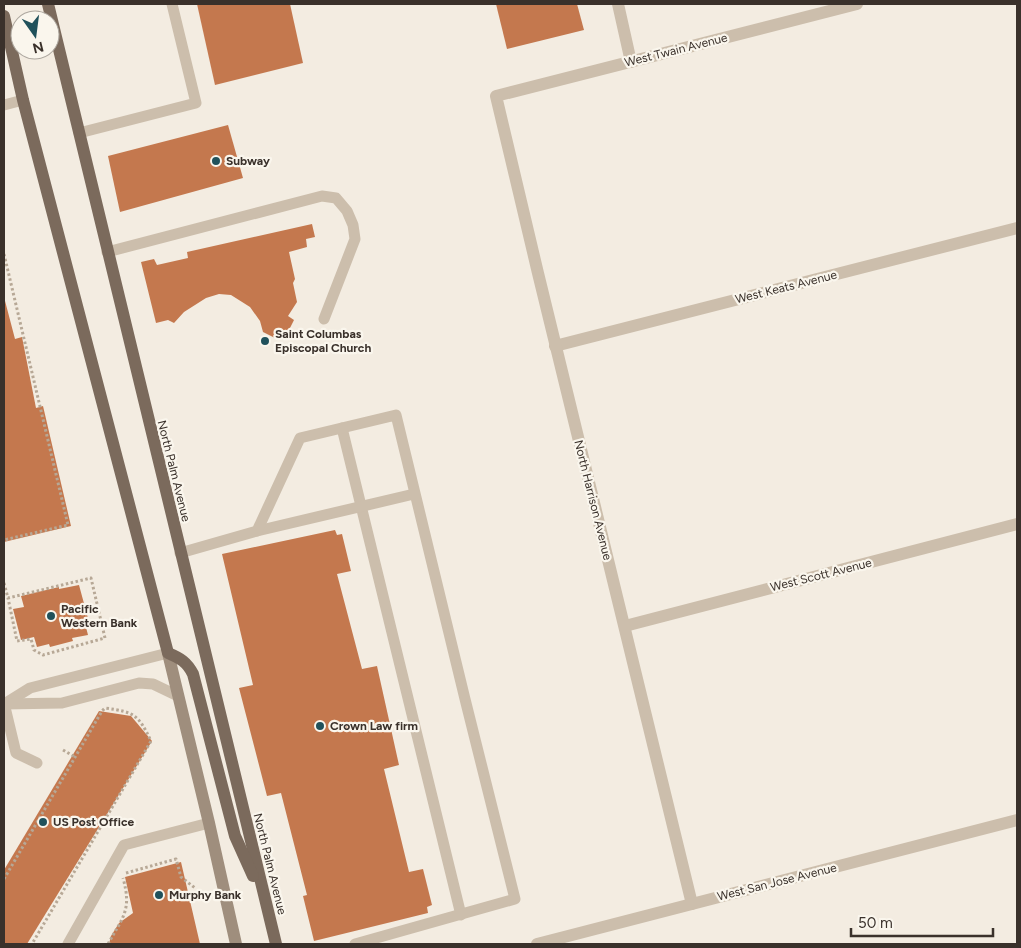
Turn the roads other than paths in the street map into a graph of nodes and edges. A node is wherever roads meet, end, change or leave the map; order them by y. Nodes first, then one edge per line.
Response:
1 (48, 4) edge
2 (172, 4) edge
3 (618, 4) edge
4 (856, 4) edge
5 (4, 16) edge
6 (631, 62) junction
7 (496, 96) joint
8 (23, 100) junction
9 (4, 104) edge
10 (79, 134) junction
11 (1017, 228) edge
12 (107, 252) junction
13 (324, 319) dead end
14 (555, 346) junction
15 (342, 428) junction
16 (414, 494) junction
17 (361, 506) junction
18 (1017, 524) edge
19 (258, 531) junction
20 (180, 553) junction
21 (625, 626) junction
22 (168, 653) junction
23 (178, 696) junction
24 (4, 704) edge
25 (37, 763) dead end
26 (1017, 820) edge
27 (209, 823) junction
28 (266, 903) junction
29 (692, 904) junction
30 (461, 915) junction
31 (68, 944) edge
32 (236, 944) edge
33 (276, 944) edge
34 (354, 944) edge
35 (537, 944) edge

1 - 10 main road, North Palm Avenue
2 - 10 lane
3 - 6 street
4 - 6 street, West Twain Avenue
5 - 8 main road
6 - 7 street, West Twain Avenue
7 - 14 street, North Harrison Avenue
8 - 9 lane
8 - 22 main road
10 - 12 main road, North Palm Avenue
11 - 14 street, West Keats Avenue
12 - 13 lane
12 - 20 main road, North Palm Avenue
14 - 21 street, North Harrison Avenue
15 - 16 lane
15 - 17 lane
15 - 19 lane
16 - 17 lane
16 - 30 lane
17 - 19 lane
17 - 30 lane
18 - 21 street, West Scott Avenue
19 - 20 lane
20 - 28 main road, North Palm Avenue
21 - 29 street, North Harrison Avenue
22 - 23 main road
22 - 24 lane
22 - 28 main road
23 - 24 lane
23 - 27 main road
24 - 25 lane
26 - 29 street, West San Jose Avenue
27 - 31 lane
27 - 32 main road
28 - 33 main road, North Palm Avenue
29 - 35 street, West San Jose Avenue
30 - 34 lane

